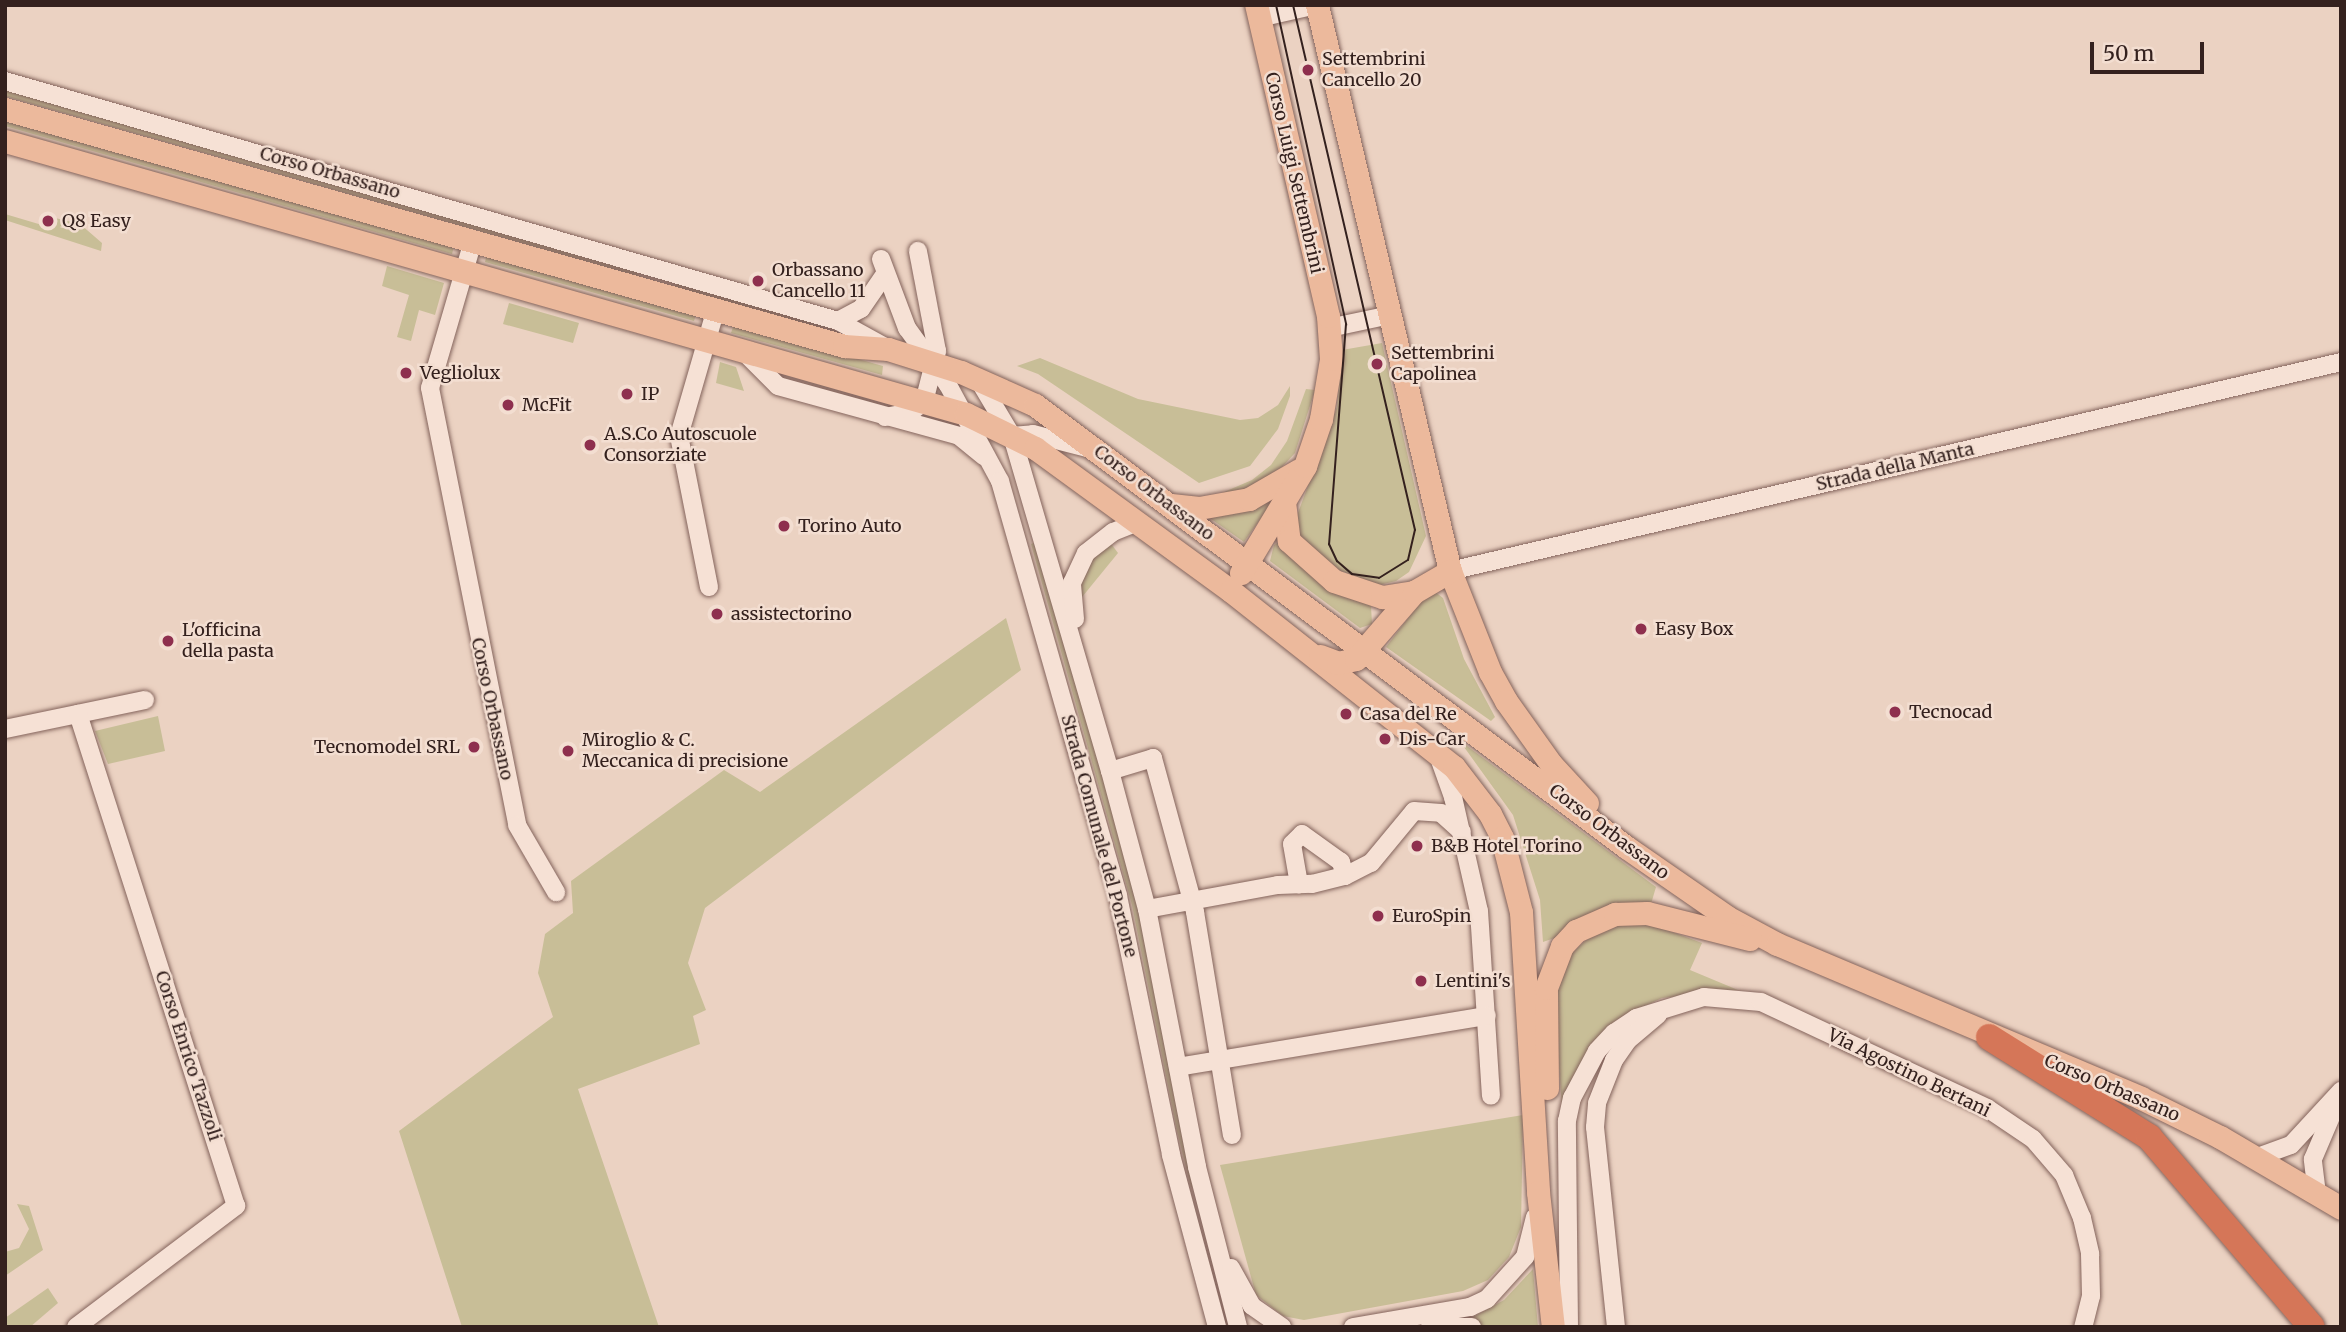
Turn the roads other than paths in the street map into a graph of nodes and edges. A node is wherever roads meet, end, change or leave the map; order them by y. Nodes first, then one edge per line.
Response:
1 (1316, 5) edge
2 (1257, 11) edge
3 (5, 81) edge
4 (5, 108) edge
5 (5, 141) edge
6 (473, 241) junction
7 (918, 251) dead end
8 (653, 267) junction
9 (465, 271) junction
10 (672, 272) junction
11 (656, 293) junction
12 (716, 309) junction
13 (1390, 315) junction
14 (838, 321) junction
15 (1329, 328) junction
16 (708, 339) junction
17 (741, 348) junction
18 (888, 349) junction
19 (933, 362) junction
20 (2341, 362) edge
21 (978, 379) junction
22 (925, 402) junction
23 (966, 414) junction
24 (881, 418) junction
25 (1012, 436) junction
26 (1097, 450) junction
27 (991, 463) junction
28 (1305, 466) junction
29 (1000, 481) junction
30 (1284, 502) junction
31 (1170, 505) junction
32 (1138, 522) junction
33 (1248, 562) junction
34 (1450, 571) junction
35 (709, 587) dead end
36 (1231, 591) junction
37 (1414, 592) junction
38 (1074, 644) junction
39 (1365, 648) junction
40 (1311, 653) junction
41 (145, 700) dead end
42 (78, 714) junction
43 (5, 729) edge
44 (1437, 752) junction
45 (1110, 771) junction
46 (1462, 832) junction
47 (1626, 847) junction
48 (1345, 876) junction
49 (1299, 884) junction
50 (556, 892) dead end
51 (1192, 901) junction
52 (1147, 909) junction
53 (1777, 944) junction
54 (1666, 1008) junction
55 (1487, 1016) junction
56 (1989, 1037) junction
57 (1219, 1060) junction
58 (1178, 1067) junction
59 (2341, 1093) edge
60 (1492, 1096) dead end
61 (1232, 1135) dead end
62 (2255, 1158) junction
63 (1538, 1192) junction
64 (2317, 1194) junction
65 (2341, 1208) edge
66 (1212, 1228) junction
67 (1552, 1289) junction
68 (1362, 1325) edge
69 (76, 1327) edge
70 (1217, 1327) edge
71 (1238, 1327) edge
72 (1282, 1327) edge
73 (1390, 1327) edge
74 (1430, 1327) edge
75 (1472, 1327) edge
76 (1553, 1327) edge
77 (1569, 1327) edge
78 (1616, 1327) edge
79 (2083, 1327) edge
80 (2312, 1327) edge

1 - 2 street, Corso Luigi Settembrini
1 - 13 main road, Corso Luigi Settembrini
2 - 15 main road, Corso Luigi Settembrini
3 - 8 street, Corso Orbassano
4 - 6 main road, Corso Orbassano
5 - 9 main road, Corso Orbassano
6 - 9 street, Corso Orbassano
6 - 11 main road, Corso Orbassano
7 - 19 street
8 - 10 street, Corso Orbassano
8 - 11 street
9 - 16 main road, Corso Orbassano
9 - 50 street, Corso Orbassano
10 - 11 street
10 - 14 street, Corso Orbassano
11 - 12 main road, Corso Orbassano
12 - 16 street
12 - 18 main road, Corso Orbassano
13 - 15 street
13 - 34 main road, Corso Luigi Settembrini
14 - 18 street, Corso Orbassano
14 - 19 street, Strada Comunale del Portone
15 - 28 main road, Corso Luigi Settembrini
16 - 17 main road, Corso Orbassano
16 - 35 street
17 - 22 main road, Corso Orbassano
17 - 24 street
18 - 19 main road, Corso Orbassano
19 - 21 main road, Corso Orbassano
19 - 22 street
19 - 23 street, Strada Comunale del Portone
20 - 34 street, Strada della Manta
21 - 25 street, Strada Comunale del Portone
21 - 26 main road, Corso Orbassano
22 - 23 main road, Corso Orbassano
22 - 24 street
23 - 25 main road, Corso Orbassano
23 - 27 street, Strada Comunale del Portone
24 - 27 street
25 - 26 street
25 - 29 street
25 - 32 main road, Corso Orbassano
25 - 38 street, Strada Comunale del Portone
26 - 31 main road, Corso Orbassano
27 - 29 street, Strada Comunale del Portone
28 - 30 main road, Corso Luigi Settembrini
28 - 31 main road
29 - 70 street, Strada Comunale del Portone
30 - 33 main road, Corso Luigi Settembrini
30 - 37 main road
31 - 33 main road, Corso Orbassano
32 - 36 main road, Corso Orbassano
32 - 38 street
33 - 36 main road, Corso Luigi Settembrini
33 - 39 main road, Corso Orbassano
34 - 37 main road
34 - 47 main road, Corso Luigi Settembrini
36 - 40 main road, Corso Orbassano
37 - 39 main road
38 - 45 street, Strada Comunale del Portone
39 - 40 main road
39 - 47 main road, Corso Orbassano
40 - 44 main road, Corso Orbassano
41 - 42 street
42 - 43 street
42 - 69 street, Corso Enrico Tazzoli
44 - 46 street
44 - 63 main road, Corso Orbassano
45 - 51 street, Strada Comunale del Portone
45 - 52 street, Strada Comunale del Portone
46 - 48 street, Strada Comunale del Portone
46 - 55 street
47 - 53 main road, Corso Orbassano
48 - 49 street, Strada Comunale del Portone
48 - 49 street
49 - 51 street, Strada Comunale del Portone
51 - 52 street, Strada Comunale del Portone
51 - 57 street, Strada Comunale del Portone
52 - 58 street, Strada Comunale del Portone
53 - 56 main road, Corso Orbassano
53 - 67 main road
54 - 77 street, Via Agostino Bertani
54 - 78 street, Via Agostino Bertani
54 - 79 street, Via Agostino Bertani
55 - 57 street
55 - 60 street
56 - 62 main road, Corso Orbassano
56 - 80 highway
57 - 58 street
57 - 61 street, Strada Comunale del Portone
58 - 66 street, Strada Comunale del Portone
59 - 62 street
59 - 64 street
62 - 64 main road, Corso Orbassano
63 - 67 main road, Corso Orbassano
63 - 68 street, Corso Orbassano
64 - 65 main road, Corso Orbassano
66 - 71 street, Strada Comunale del Portone
66 - 72 street
67 - 76 main road, Corso Orbassano
68 - 73 street, Corso Orbassano
74 - 75 street

